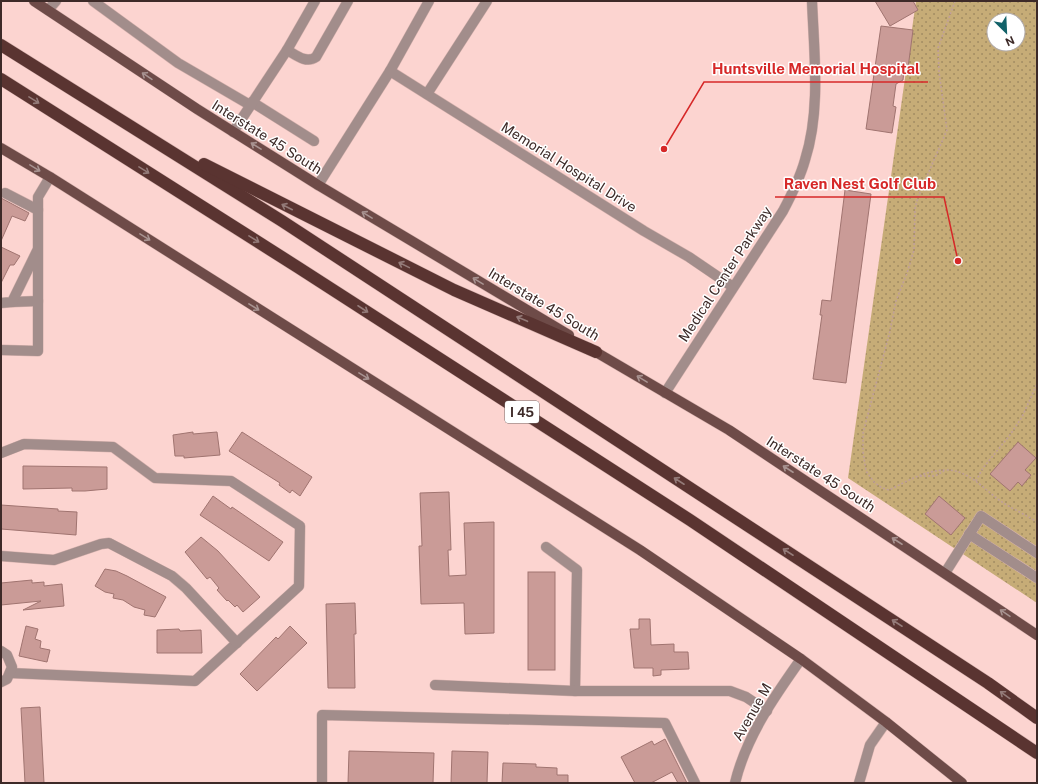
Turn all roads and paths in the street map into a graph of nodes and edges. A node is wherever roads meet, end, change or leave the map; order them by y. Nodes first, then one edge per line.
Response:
1 (34, 1) edge
2 (56, 1) edge
3 (93, 1) edge
4 (315, 1) edge
5 (348, 1) edge
6 (429, 1) edge
7 (487, 1) edge
8 (812, 1) edge
9 (955, 1) edge
10 (48, 10) junction
11 (1, 45) edge
12 (287, 50) junction
13 (390, 71) junction
14 (1, 79) edge
15 (427, 94) junction
16 (251, 104) junction
17 (233, 132) junction
18 (314, 141) dead end
19 (1, 148) edge
20 (50, 176) junction
21 (318, 185) junction
22 (5, 193) dead end
23 (38, 210) junction
24 (38, 249) junction
25 (733, 287) junction
26 (38, 301) junction
27 (12, 302) junction
28 (1, 303) edge
29 (1, 350) edge
30 (596, 352) junction
31 (1037, 384) edge
32 (665, 393) junction
33 (1, 453) edge
34 (944, 471) junction
35 (918, 476) junction
36 (976, 481) junction
37 (1037, 522) edge
38 (969, 534) junction
39 (546, 547) dead end
40 (1037, 554) edge
41 (1, 556) edge
42 (946, 573) junction
43 (1037, 578) edge
44 (1037, 635) edge
45 (237, 642) junction
46 (1, 651) edge
47 (801, 659) junction
48 (10, 673) junction
49 (1, 682) edge
50 (436, 685) dead end
51 (575, 691) junction
52 (767, 711) junction
53 (1037, 718) edge
54 (886, 722) junction
55 (1037, 753) edge
56 (322, 783) edge
57 (695, 783) edge
58 (735, 783) edge
59 (860, 783) edge
60 (962, 783) edge

1 - 10 main road, Interstate 45 South
2 - 10 street
3 - 16 street
4 - 12 street
5 - 12 street
6 - 13 street
7 - 15 street
8 - 25 street, Medical Center Parkway
9 - 35 path
17 -> 10 main road, Interstate 45 South
30 -> 11 highway
53 -> 11 highway, I 45
12 - 16 street
13 - 15 street, Memorial Hospital Drive
13 - 21 street
14 -> 55 highway, I 45
15 - 25 street, Memorial Hospital Drive
16 - 17 street
16 - 18 street
21 -> 17 main road, Interstate 45 South
19 -> 20 main road
20 - 23 street
20 -> 47 main road
30 -> 21 main road, Interstate 45 South
22 - 23 street
23 - 24 street
24 - 26 street
24 - 27 street
25 - 32 street, Medical Center Parkway
26 - 27 street
26 - 29 street
27 - 28 street
32 -> 30 main road, Interstate 45 South
31 - 36 path
42 -> 32 main road, Interstate 45 South
33 - 45 street
34 - 35 path
34 - 35 path
34 - 36 path
36 - 37 path
38 - 40 street
38 - 42 street
38 - 43 street
39 - 51 street
41 - 45 street
44 -> 42 main road, Interstate 45 South
45 - 48 street
46 - 48 street
47 - 52 street, Avenue M
47 - 54 main road
48 - 49 street
50 - 51 street
51 - 52 street
52 - 58 street, Avenue M
54 - 59 street
54 - 60 main road
56 - 57 street

